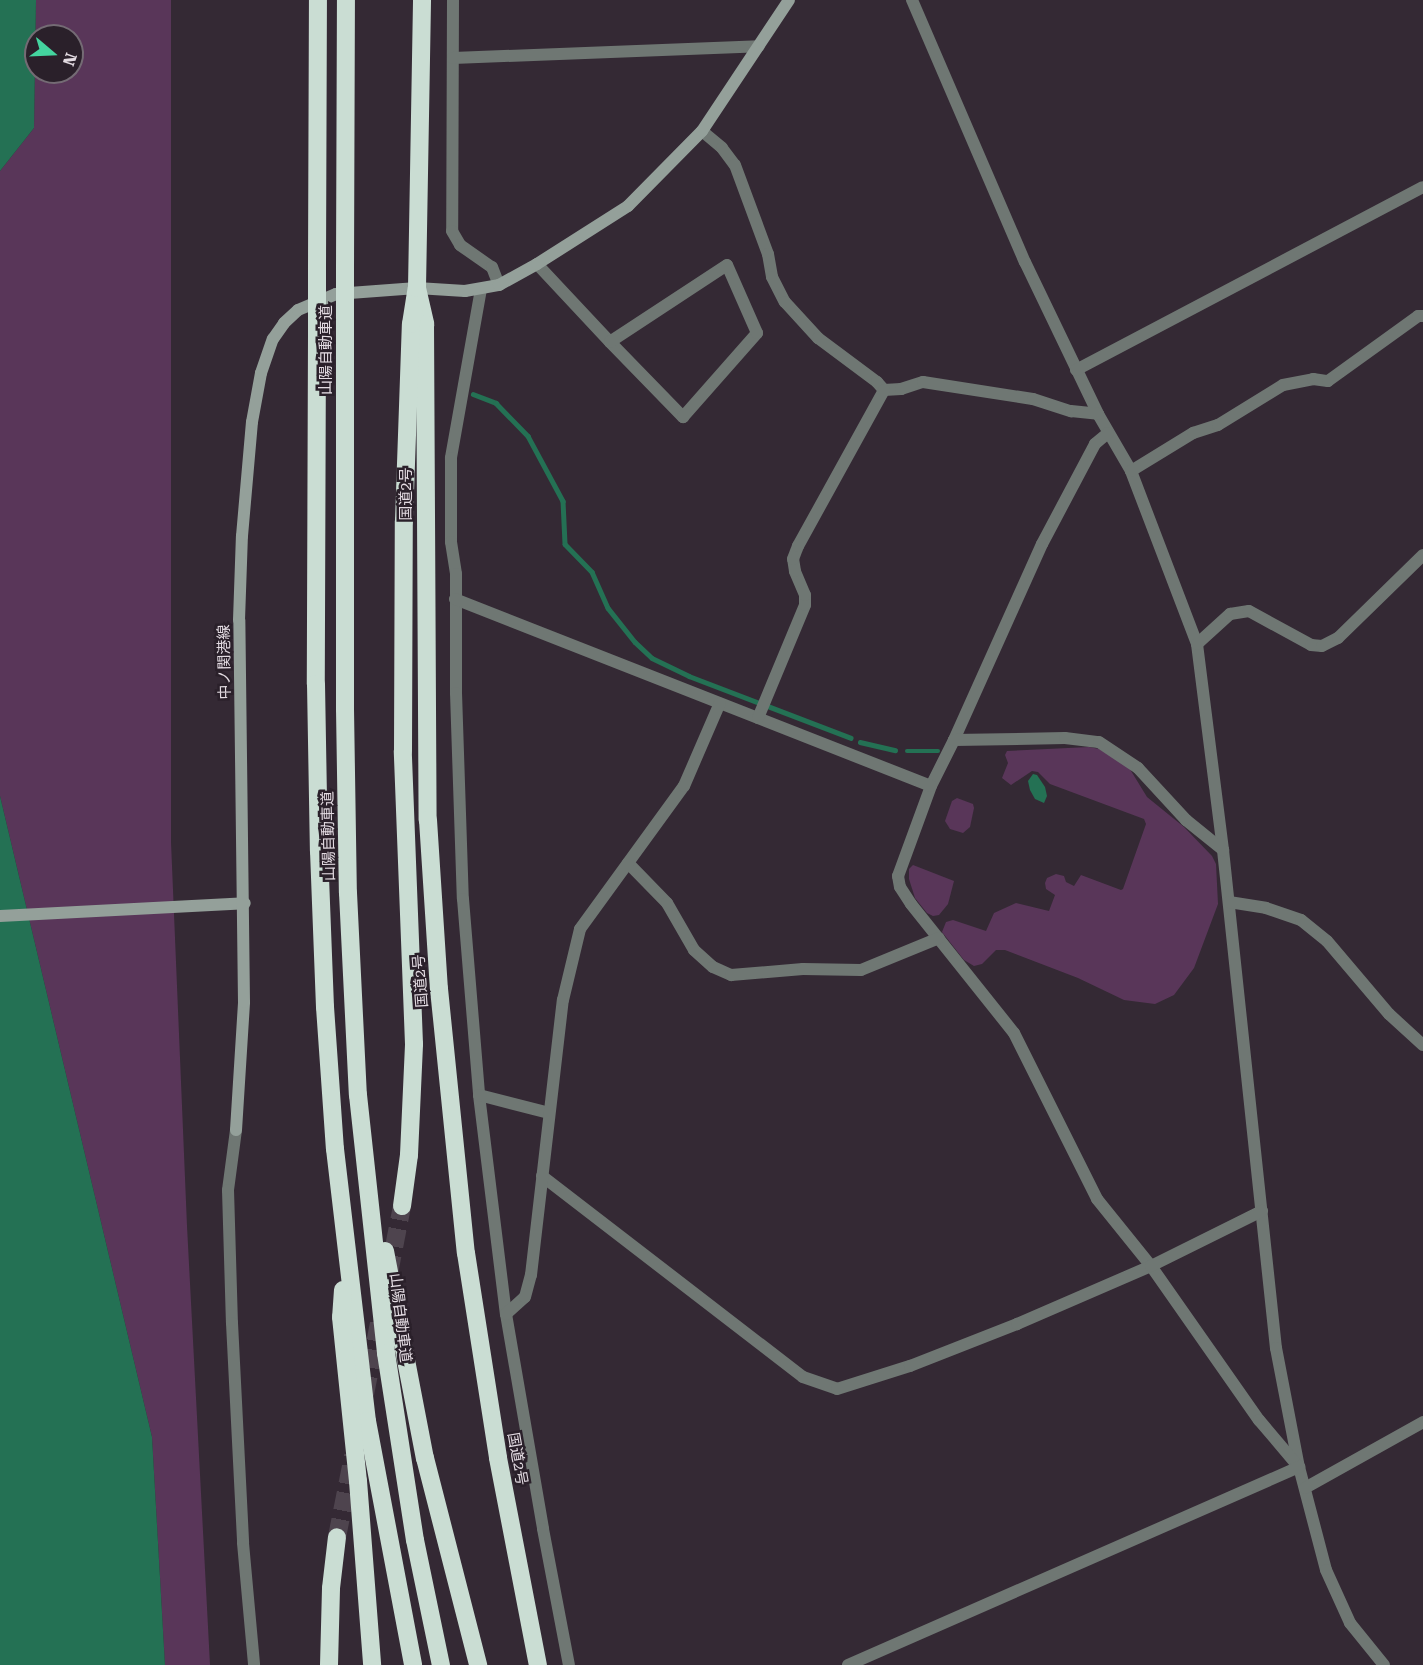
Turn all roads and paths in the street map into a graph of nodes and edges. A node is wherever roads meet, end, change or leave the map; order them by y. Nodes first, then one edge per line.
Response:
1 (318, 0) edge
2 (346, 0) edge
3 (422, 0) edge
4 (453, 0) edge
5 (789, 0) edge
6 (912, 0) edge
7 (759, 46) junction
8 (453, 58) junction
9 (702, 131) junction
10 (1423, 187) edge
11 (537, 264) junction
12 (499, 285) junction
13 (417, 288) junction
14 (481, 289) junction
15 (1423, 316) edge
16 (609, 342) junction
17 (1076, 370) junction
18 (884, 390) junction
19 (1098, 414) junction
20 (1108, 433) junction
21 (1131, 471) junction
22 (1423, 555) edge
23 (455, 599) junction
24 (1197, 644) junction
25 (720, 703) junction
26 (758, 718) junction
27 (954, 741) junction
28 (931, 786) junction
29 (1223, 850) junction
30 (628, 863) junction
31 (1229, 902) junction
32 (245, 903) junction
33 (0, 916) edge
34 (939, 938) junction
35 (1423, 1045) edge
36 (358, 1095) junction
37 (479, 1095) junction
38 (549, 1113) junction
39 (236, 1130) joint
40 (542, 1176) junction
41 (402, 1206) tunnel mouth
42 (1262, 1211) junction
43 (346, 1254) junction
44 (1151, 1266) junction
45 (506, 1314) junction
46 (1423, 1422) edge
47 (1299, 1467) junction
48 (1305, 1488) junction
49 (337, 1537) tunnel mouth
50 (254, 1665) edge
51 (329, 1665) edge
52 (372, 1665) edge
53 (413, 1665) edge
54 (441, 1665) edge
55 (478, 1665) edge
56 (538, 1665) edge
57 (570, 1665) edge
58 (848, 1665) edge
59 (1384, 1665) edge

1 - 43 highway, 山陽自動車道, bridge
2 - 36 highway, 山陽自動車道, bridge
3 - 13 highway, 国道2号
4 - 8 street
5 - 7 main road, 中ノ関港線
6 - 17 street
7 - 8 street
7 - 9 main road, 中ノ関港線
8 - 12 street
9 - 11 main road, 中ノ関港線
9 - 18 street
10 - 17 street
11 - 12 main road, 中ノ関港線
11 - 16 street
12 - 14 main road, 中ノ関港線
13 - 14 main road, 中ノ関港線
13 - 32 main road, 中ノ関港線
13 - 41 highway, 国道2号
13 - 56 highway, 国道2号
14 - 23 street
15 - 21 street
16 - 16 street
17 - 19 street
18 - 19 street
18 - 26 street
19 - 20 street
20 - 21 street
20 - 27 street
21 - 24 street
22 - 24 street
23 - 25 street
23 - 37 street
24 - 29 street
25 - 26 street
25 - 30 street
26 - 28 street
27 - 28 street
27 - 29 street
28 - 34 street
29 - 31 street
30 - 34 street
30 - 38 street
31 - 35 street
31 - 42 street
32 - 33 main road
32 - 39 main road, 中ノ関港線
34 - 44 street
36 - 54 highway, 山陽自動車道
36 - 55 highway
37 - 38 street
37 - 45 street
38 - 40 street
39 - 50 street
40 - 44 street
40 - 45 street
42 - 44 street
42 - 47 street
43 - 52 highway
43 - 53 highway, 山陽自動車道
44 - 47 street
45 - 57 street
46 - 48 street
47 - 48 street
47 - 58 street
48 - 59 street
49 - 51 highway

